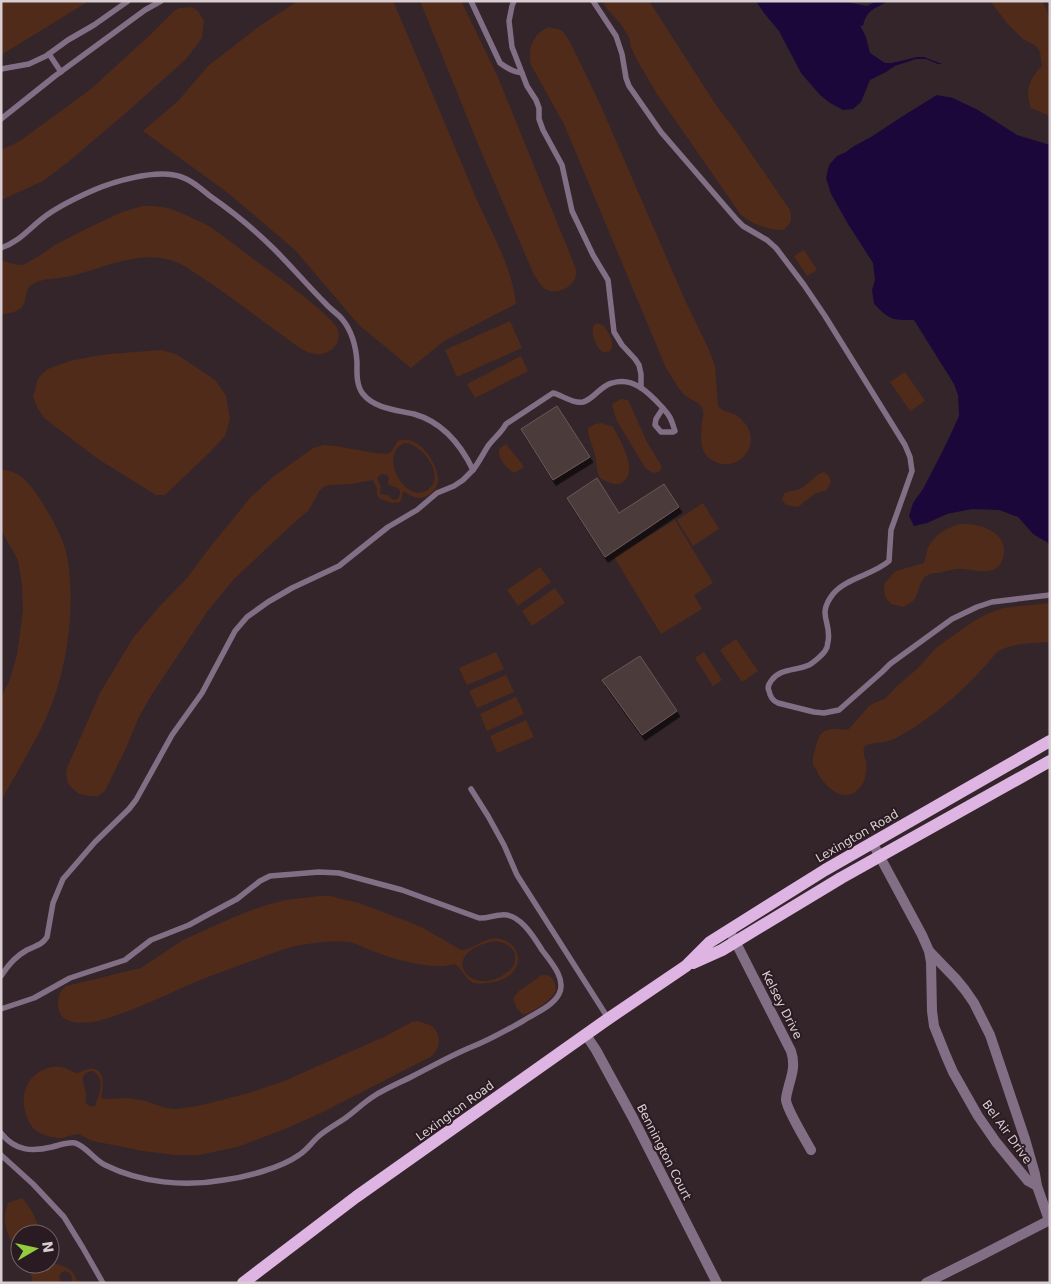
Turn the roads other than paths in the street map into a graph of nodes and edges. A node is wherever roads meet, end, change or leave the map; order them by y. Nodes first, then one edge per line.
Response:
1 (128, 1) edge
2 (162, 1) edge
3 (471, 1) edge
4 (514, 1) edge
5 (593, 1) edge
6 (49, 54) junction
7 (1, 69) edge
8 (61, 72) junction
9 (522, 73) junction
10 (1, 119) edge
11 (1, 248) edge
12 (641, 388) junction
13 (663, 408) dead end
14 (473, 470) junction
15 (1050, 595) edge
16 (1044, 744) edge
17 (1050, 759) edge
18 (471, 788) dead end
19 (872, 842) junction
20 (880, 857) junction
21 (729, 930) junction
22 (736, 942) junction
23 (929, 951) junction
24 (686, 966) junction
25 (1, 976) edge
26 (1, 1009) edge
27 (609, 1019) junction
28 (586, 1035) junction
29 (1, 1133) edge
30 (811, 1150) dead end
31 (1, 1155) edge
32 (1037, 1186) junction
33 (1050, 1220) edge
34 (103, 1283) edge
35 (243, 1283) edge
36 (717, 1283) edge
37 (926, 1283) edge

1 - 6 lane
2 - 8 lane
3 - 9 lane
4 - 9 lane
5 - 15 lane
6 - 7 lane
6 - 8 lane
8 - 10 lane
9 - 12 lane
11 - 14 lane
12 - 13 lane
12 - 14 lane
14 - 25 lane
16 - 17 street
16 - 19 main road, Lexington Road
17 - 20 main road, Lexington Road
18 - 27 lane
19 - 20 street, Bel Air Drive
19 - 21 main road, Lexington Road
20 - 22 main road, Lexington Road
20 - 23 street, Bel Air Drive
21 - 22 street, Kelsey Drive
21 - 24 main road, Lexington Road
22 - 24 main road, Lexington Road
22 - 30 street, Kelsey Drive
23 - 32 street, Bel Air Drive
23 - 32 street, Bel Air Drive
24 - 27 main road, Lexington Road
26 - 29 lane
27 - 28 main road, Lexington Road
28 - 35 main road, Lexington Road
28 - 36 street, Bennington Court
31 - 34 lane
32 - 33 street
33 - 37 street

